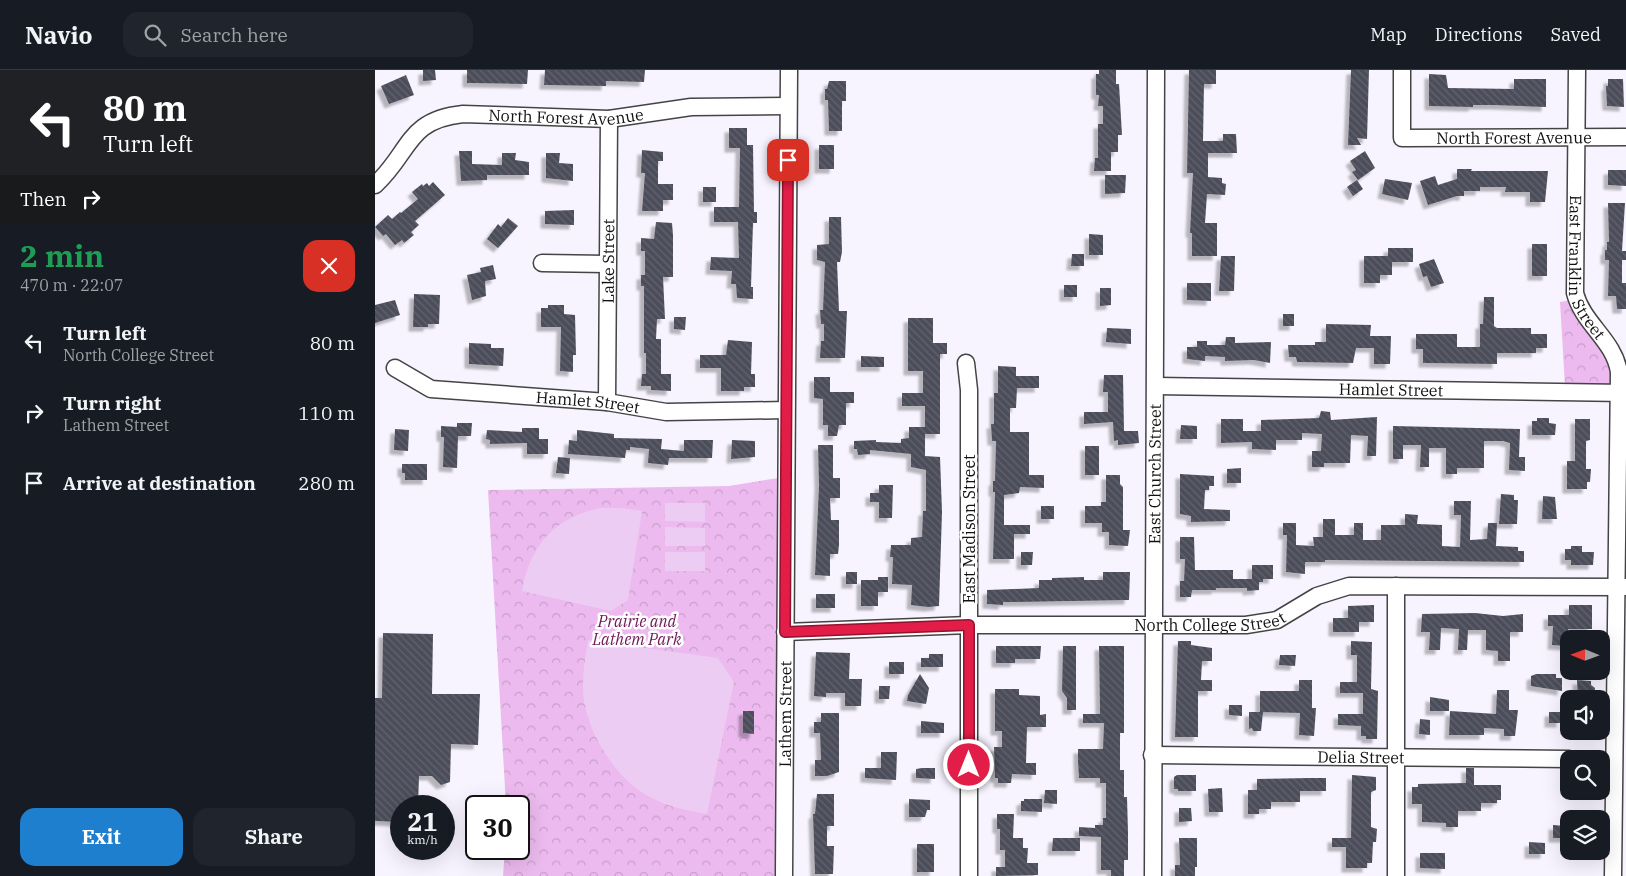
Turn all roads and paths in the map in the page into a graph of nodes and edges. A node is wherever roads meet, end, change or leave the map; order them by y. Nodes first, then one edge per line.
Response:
1 (789, 70) edge
2 (1156, 70) edge
3 (1402, 70) edge
4 (1577, 70) edge
5 (788, 106) junction
6 (609, 119) junction
7 (1577, 137) junction
8 (1626, 137) edge
9 (375, 184) edge
10 (542, 263) dead end
11 (607, 264) junction
12 (966, 363) dead end
13 (395, 368) dead end
14 (1156, 386) junction
15 (1622, 393) edge
16 (607, 402) junction
17 (786, 410) junction
18 (1396, 586) junction
19 (1621, 587) edge
20 (969, 625) junction
21 (1153, 625) junction
22 (785, 632) junction
23 (1609, 750) edge
24 (1152, 755) junction
25 (1397, 758) junction
26 (1560, 759) edge
27 (1610, 766) edge
28 (1621, 799) edge
29 (784, 876) edge
30 (969, 876) edge
31 (1153, 876) edge
32 (1397, 876) edge
33 (1613, 876) edge

1 - 5 street, Lathem Street
2 - 14 street, East Church Street
3 - 7 street, North Forest Avenue
4 - 7 street, East Franklin Street
5 - 6 street, North Forest Avenue
5 - 17 street, Lathem Street
6 - 9 street, North Forest Avenue
6 - 11 street, Lake Street
7 - 8 street, North Forest Avenue
7 - 15 street, East Franklin Street
10 - 11 street
11 - 16 street, Lake Street
12 - 20 street, East Madison Street
13 - 16 street, Hamlet Street
14 - 15 street, Hamlet Street
14 - 21 street, East Church Street
15 - 19 street, East Franklin Street
16 - 17 street, Hamlet Street
17 - 22 street, Lathem Street
18 - 19 street, North College Street
18 - 21 street, North College Street
18 - 25 street
19 - 23 street, East Franklin Street
20 - 21 street, North College Street
20 - 22 street, North College Street
20 - 30 street, East Madison Street
21 - 24 street, East Church Street
22 - 29 street, Lathem Street
24 - 25 street, Delia Street
24 - 31 street, East Church Street
25 - 26 street, Delia Street
25 - 32 street
27 - 28 street, East Franklin Street
28 - 33 street, East Franklin Street

